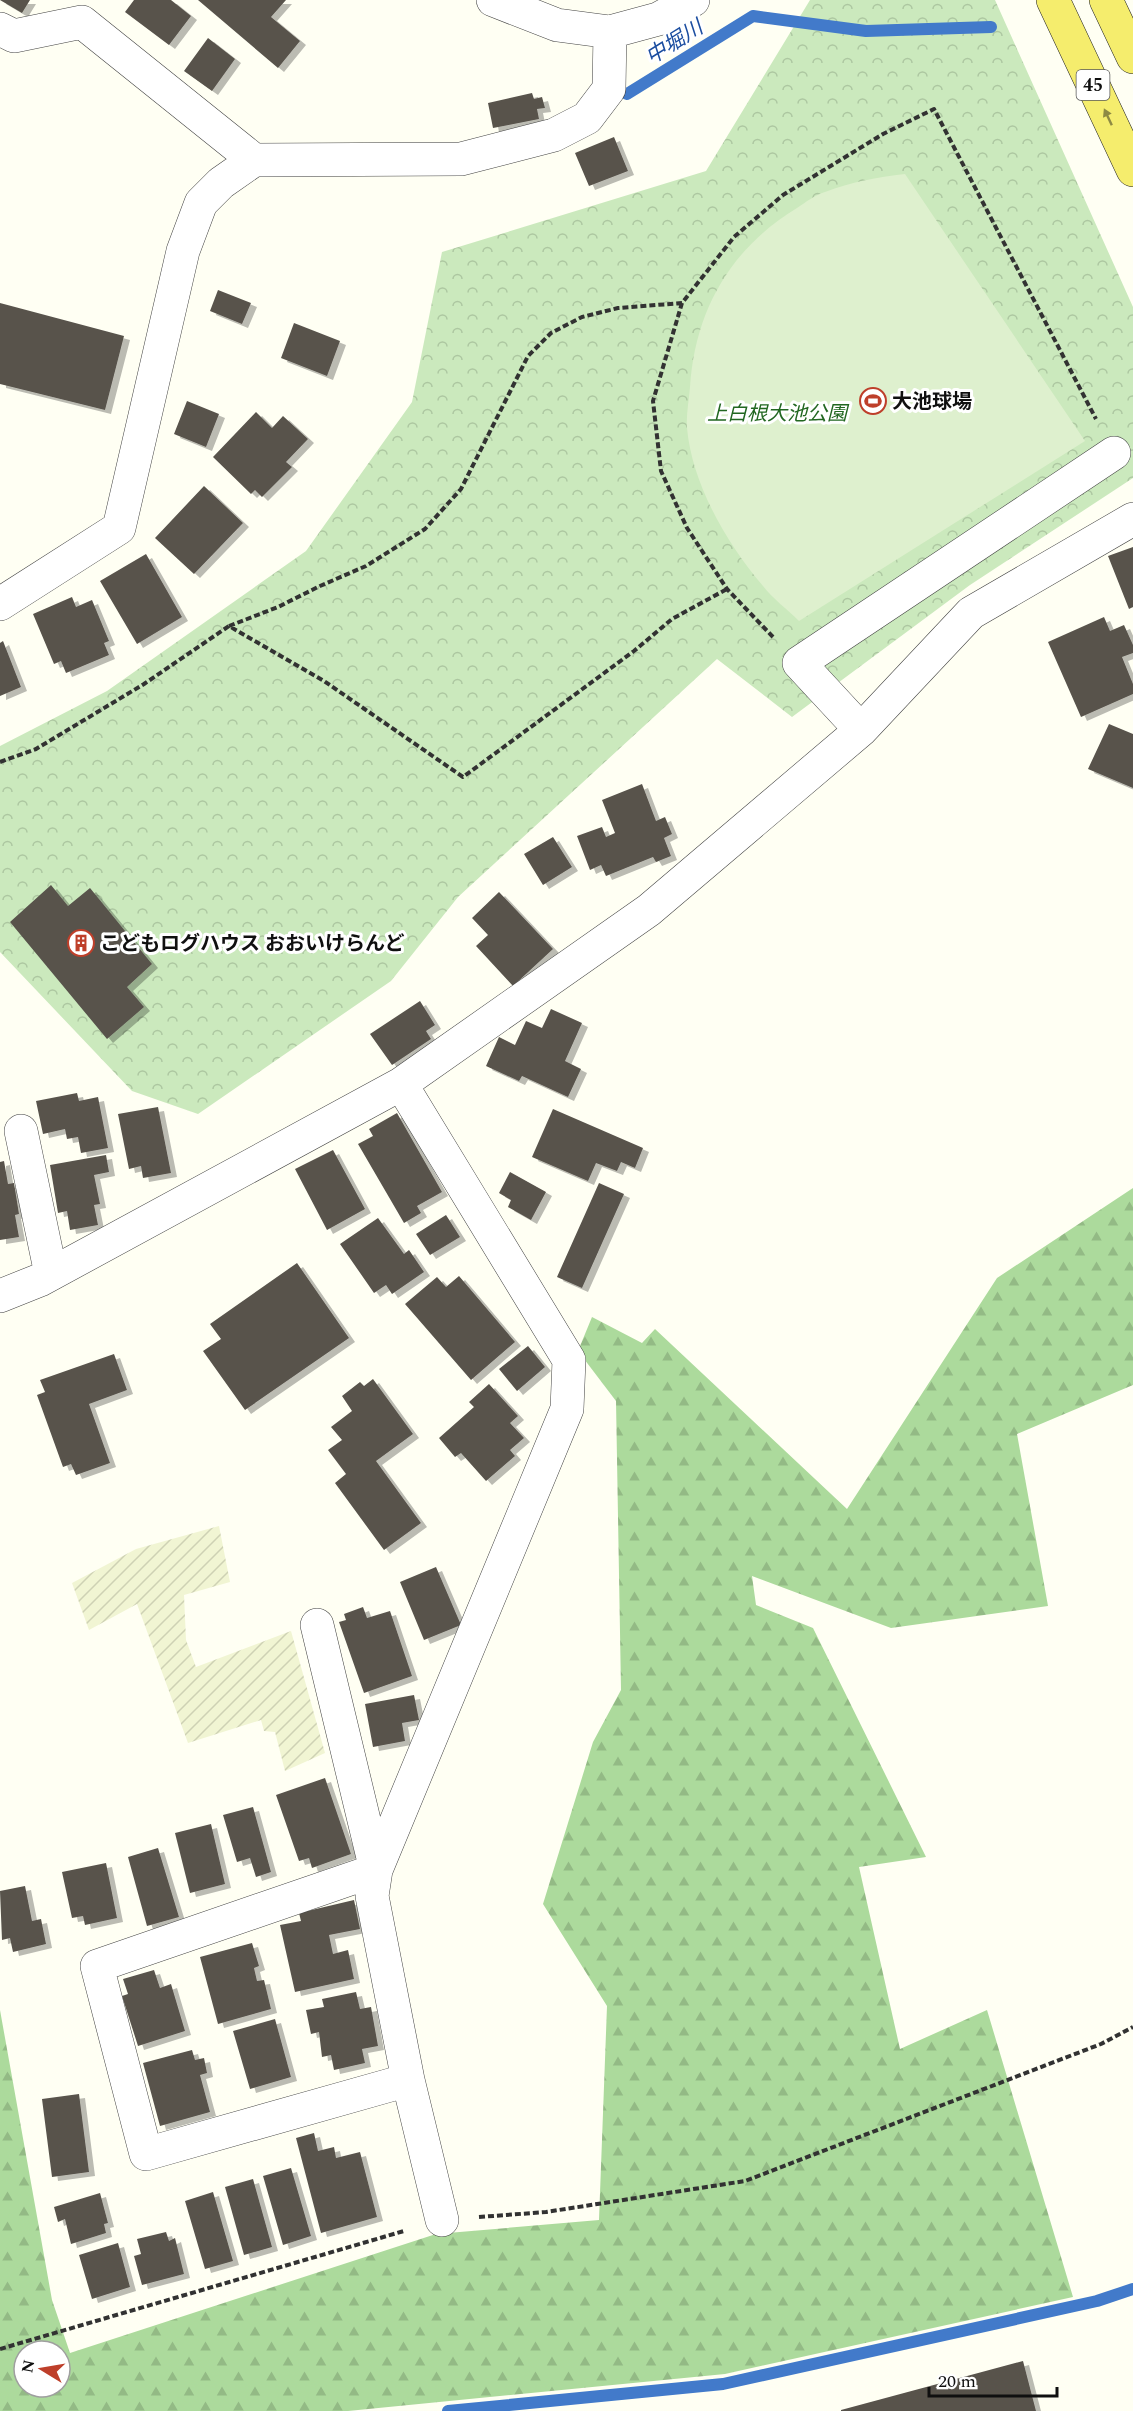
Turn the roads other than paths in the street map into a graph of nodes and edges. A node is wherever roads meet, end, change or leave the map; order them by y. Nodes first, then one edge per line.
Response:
1 (493, 0) edge
2 (693, 0) edge
3 (1053, 0) edge
4 (1106, 0) edge
5 (561, 13) edge
6 (0, 29) edge
7 (610, 32) junction
8 (1133, 57) edge
9 (254, 160) junction
10 (1133, 170) edge
11 (1114, 453) road end
12 (1133, 519) edge
13 (0, 604) edge
14 (861, 730) junction
15 (401, 1084) junction
16 (21, 1131) dead end
17 (51, 1274) junction
18 (0, 1296) edge
19 (317, 1625) dead end
20 (376, 1870) junction
21 (408, 2080) junction
22 (442, 2220) road end

1 - 5 street
2 - 7 street
10 -> 3 main road, 45
4 - 8 main road, 45
5 - 7 street
6 - 9 street
7 - 9 street
9 - 13 street
11 - 14 street
12 - 14 street
14 - 15 street
15 - 17 street
15 - 20 street
16 - 17 street
17 - 18 street
19 - 20 street
20 - 21 street
20 - 21 street
21 - 22 street

